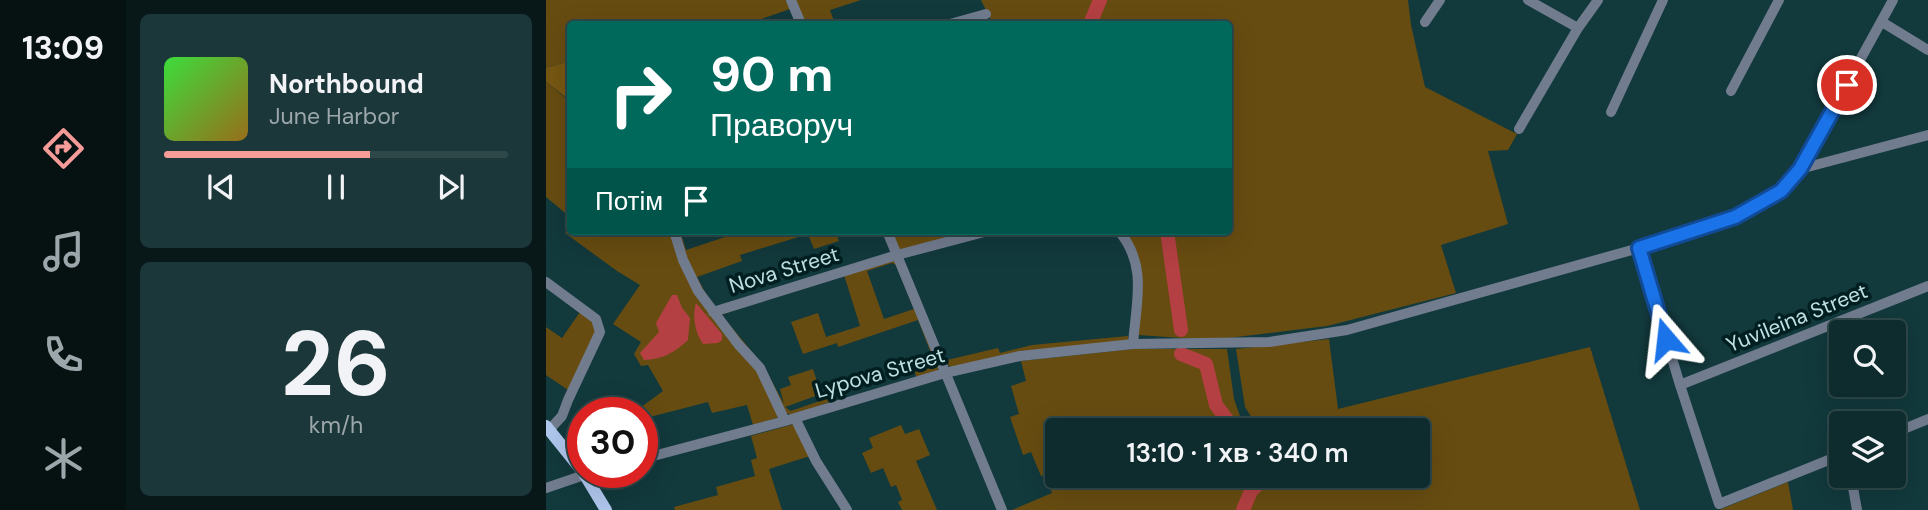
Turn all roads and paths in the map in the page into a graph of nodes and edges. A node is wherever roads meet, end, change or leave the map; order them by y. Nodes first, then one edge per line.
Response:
1 (791, 0) edge
2 (1440, 0) edge
3 (1528, 0) edge
4 (1598, 0) edge
5 (1663, 0) edge
6 (1779, 0) edge
7 (1894, 0) edge
8 (986, 14) dead end
9 (800, 21) edge
10 (961, 21) edge
11 (1425, 22) dead end
12 (1882, 22) junction
13 (1578, 29) junction
14 (1928, 50) edge
15 (1731, 91) dead end
16 (1611, 112) dead end
17 (1519, 129) dead end
18 (1928, 135) edge
19 (1800, 169) junction
20 (675, 235) edge
21 (889, 235) edge
22 (973, 235) edge
23 (1122, 235) edge
24 (1639, 248) junction
25 (897, 255) junction
26 (546, 282) edge
27 (1928, 286) edge
28 (713, 312) junction
29 (1133, 344) junction
30 (945, 373) junction
31 (1679, 384) junction
32 (1928, 419) edge
33 (790, 420) junction
34 (548, 428) edge
35 (1906, 428) edge
36 (567, 450) edge
37 (658, 455) edge
38 (1829, 460) edge
39 (567, 480) edge
40 (546, 488) edge
41 (594, 488) edge
42 (1853, 488) edge
43 (606, 510) edge
44 (847, 510) edge
45 (1002, 510) edge
46 (1857, 510) edge

1 - 9 street
2 - 11 street
3 - 13 street
4 - 13 street
5 - 16 street
6 - 15 street
7 - 12 street, Lypova Street
8 - 10 street
12 - 14 street
12 - 19 street, Lypova Street
13 - 17 street
18 - 19 street
19 - 24 street, Lypova Street
20 - 28 street
21 - 25 street
22 - 25 street, Nova Street
23 - 29 street
24 - 29 street, Lypova Street
24 - 31 street
25 - 28 street, Nova Street
25 - 30 street
26 - 34 street
27 - 31 street, Yuvileina Street
28 - 33 street
29 - 30 street, Lypova Street
30 - 33 street, Lypova Street
30 - 45 street
31 - 38 street
32 - 35 street
33 - 37 street, Lypova Street
33 - 44 street
34 - 36 main road
39 - 40 street
41 - 43 main road
42 - 46 street

